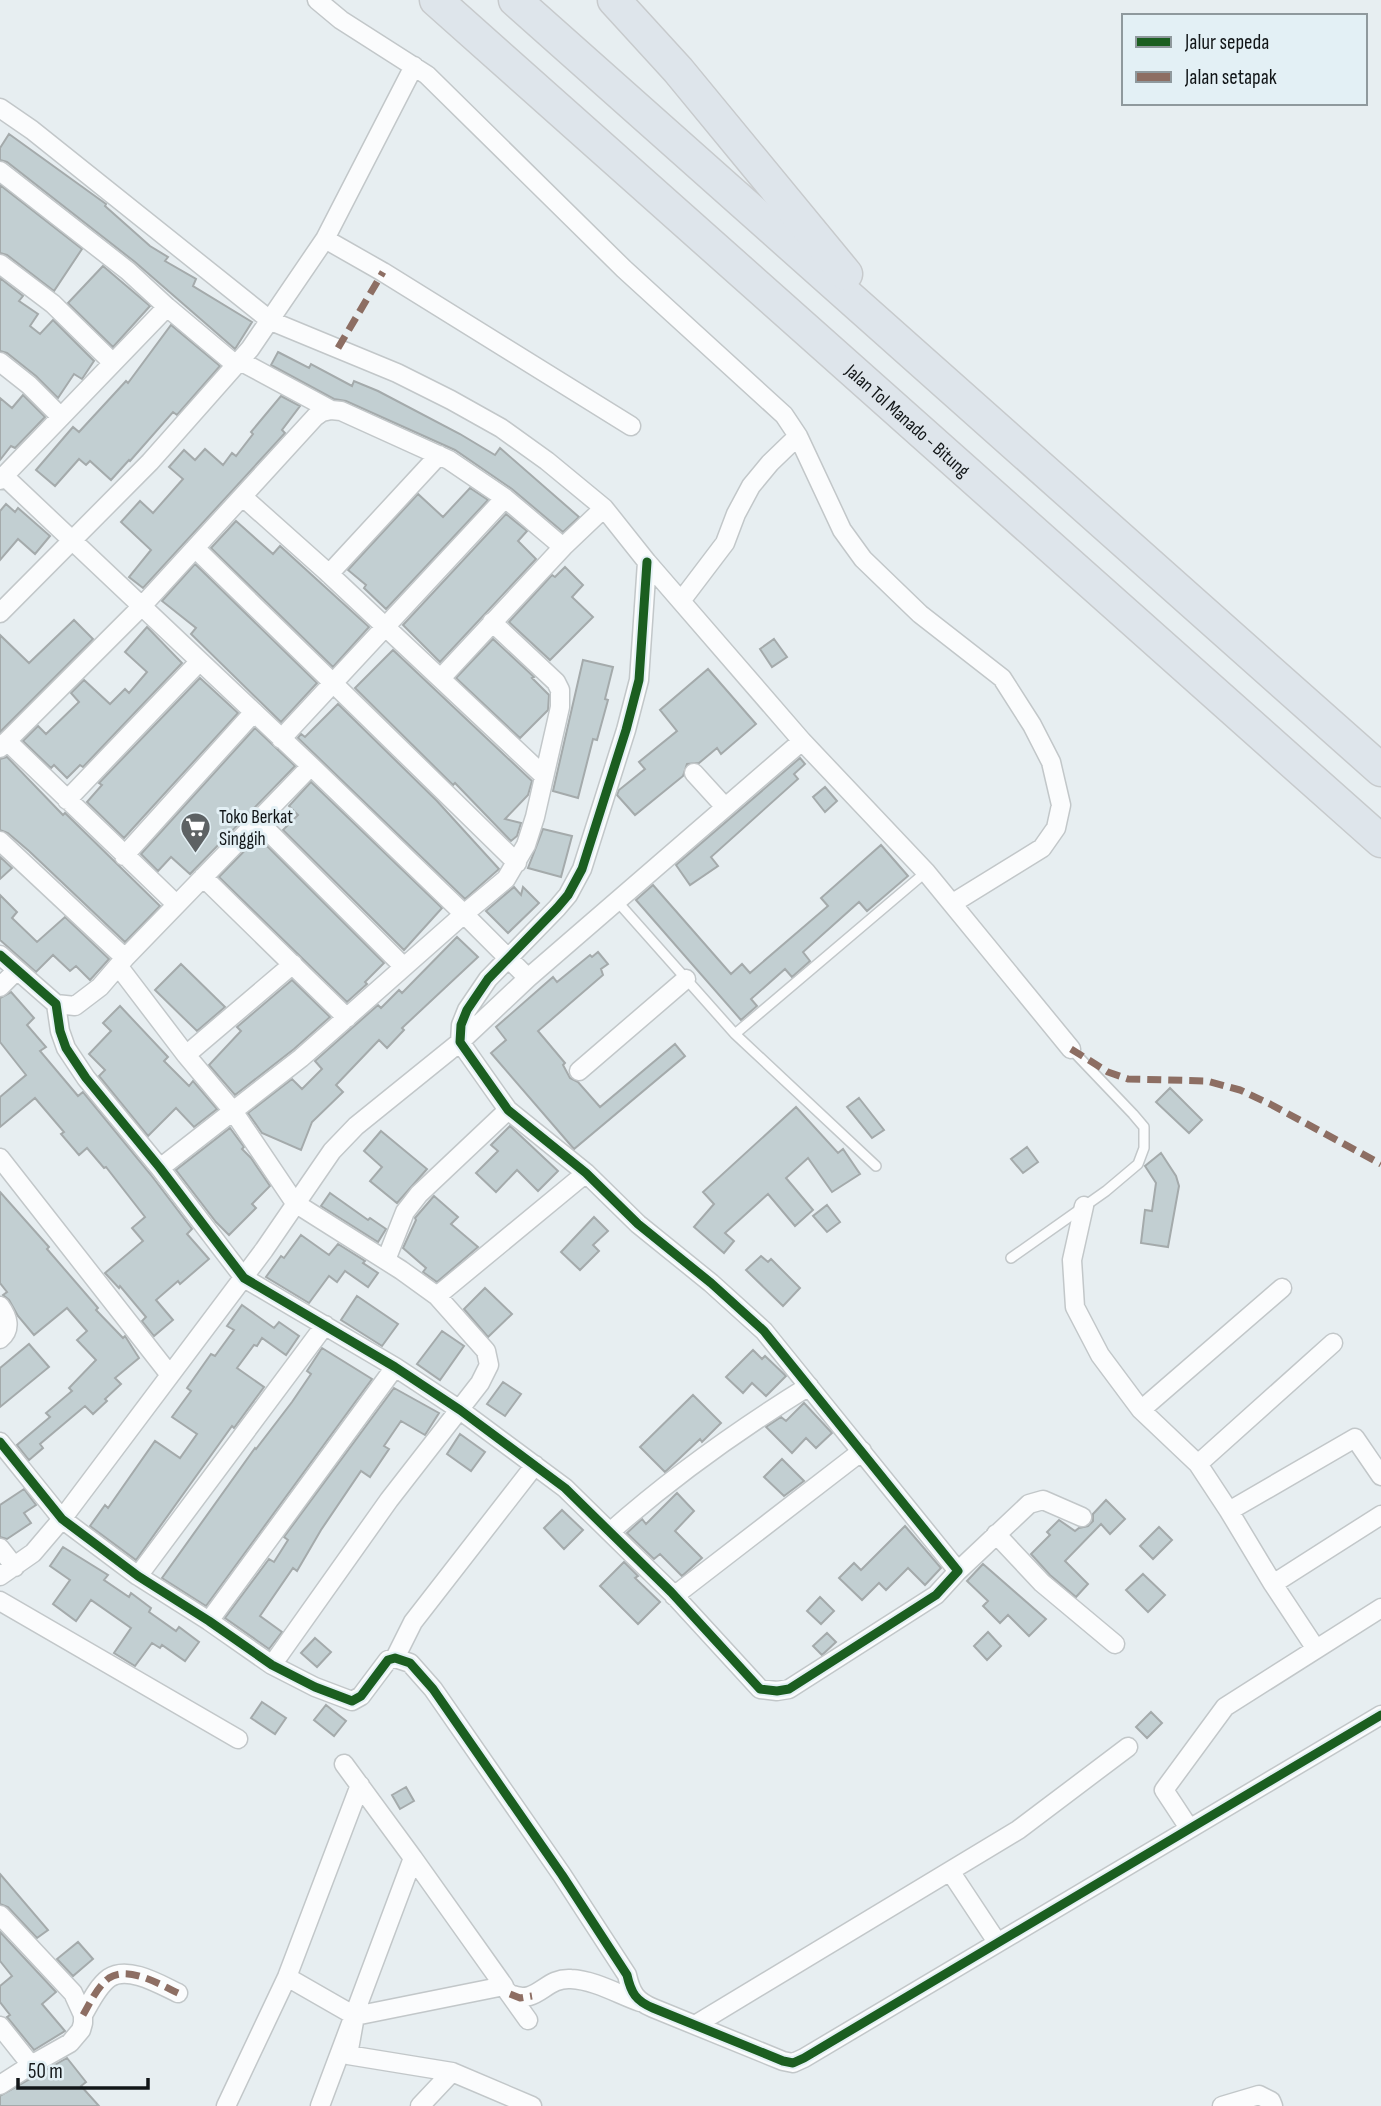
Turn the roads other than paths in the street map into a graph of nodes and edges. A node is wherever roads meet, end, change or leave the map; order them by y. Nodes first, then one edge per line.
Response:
1 (317, 0) edge
2 (436, 0) edge
3 (515, 0) edge
4 (614, 0) edge
5 (414, 65) junction
6 (0, 108) edge
7 (0, 171) edge
8 (325, 239) junction
9 (0, 264) edge
10 (167, 307) junction
11 (271, 321) junction
12 (911, 352) junction
13 (113, 363) junction
14 (238, 363) junction
15 (1, 364) edge
16 (331, 410) junction
17 (61, 417) junction
18 (631, 426) dead end
19 (798, 436) junction
20 (439, 455) junction
21 (2, 478) edge
22 (243, 497) junction
23 (505, 498) junction
24 (604, 508) junction
25 (72, 540) junction
26 (563, 547) junction
27 (195, 548) junction
28 (647, 562) junction
29 (329, 574) junction
30 (681, 601) junction
31 (142, 606) junction
32 (0, 613) edge
33 (492, 622) junction
34 (386, 627) junction
35 (199, 662) junction
36 (440, 678) junction
37 (333, 682) junction
38 (254, 712) junction
39 (281, 739) junction
40 (802, 741) junction
41 (4, 745) edge
42 (311, 765) junction
43 (1381, 770) edge
44 (694, 773) dead end
45 (543, 775) junction
46 (66, 800) junction
47 (725, 807) junction
48 (258, 821) junction
49 (0, 841) edge
50 (1381, 841) edge
51 (124, 856) junction
52 (517, 863) junction
53 (926, 872) junction
54 (203, 877) junction
55 (616, 900) junction
56 (953, 903) junction
57 (176, 904) junction
58 (464, 914) junction
59 (0, 955) edge
60 (508, 956) junction
61 (122, 962) junction
62 (293, 964) junction
63 (404, 967) junction
64 (16, 971) junction
65 (528, 978) junction
66 (686, 979) junction
67 (0, 987) edge
68 (56, 1004) junction
69 (347, 1018) junction
70 (735, 1034) junction
71 (460, 1042) junction
72 (1071, 1049) joint
73 (187, 1055) junction
74 (579, 1071) dead end
75 (508, 1110) junction
76 (233, 1111) junction
77 (0, 1158) edge
78 (876, 1166) dead end
79 (160, 1168) junction
80 (586, 1173) junction
81 (295, 1203) junction
82 (1084, 1206) junction
83 (1011, 1258) dead end
84 (386, 1260) junction
85 (244, 1278) junction
86 (1282, 1288) dead end
87 (437, 1296) junction
88 (0, 1306) edge
89 (325, 1325) junction
90 (0, 1339) edge
91 (1333, 1343) dead end
92 (395, 1367) junction
93 (170, 1375) junction
94 (809, 1386) junction
95 (460, 1409) junction
96 (1141, 1410) junction
97 (0, 1442) edge
98 (862, 1451) junction
99 (1198, 1464) junction
100 (535, 1465) junction
101 (1381, 1476) edge
102 (1229, 1510) junction
103 (1381, 1514) edge
104 (1082, 1517) dead end
105 (62, 1518) junction
106 (610, 1532) junction
107 (996, 1534) junction
108 (0, 1548) edge
109 (8, 1571) edge
110 (958, 1571) junction
111 (138, 1576) junction
112 (1273, 1584) junction
113 (674, 1596) junction
114 (0, 1601) edge
115 (1381, 1608) edge
116 (209, 1621) junction
117 (1115, 1644) dead end
118 (1316, 1649) junction
119 (395, 1658) junction
120 (272, 1665) junction
121 (1381, 1715) edge
122 (238, 1739) dead end
123 (1128, 1747) dead end
124 (344, 1764) dead end
125 (360, 1785) junction
126 (1189, 1828) junction
127 (413, 1858) junction
128 (950, 1871) junction
129 (0, 1915) edge
130 (997, 1942) junction
131 (288, 1977) junction
132 (507, 1990) junction
133 (178, 1993) dead end
134 (642, 2003) junction
135 (83, 2015) junction
136 (355, 2016) junction
137 (528, 2020) dead end
138 (695, 2025) junction
139 (0, 2026) edge
140 (348, 2055) junction
141 (31, 2065) junction
142 (452, 2072) junction
143 (0, 2085) edge
144 (530, 2105) edge
145 (226, 2106) edge
146 (320, 2106) edge
147 (420, 2106) edge
148 (1222, 2106) edge
149 (1273, 2106) edge

1 - 5 street
2 - 50 highway, Jalan Tol Manado - Bitung
3 - 12 highway
4 - 12 highway
5 - 8 street
5 - 19 street
6 - 11 street
7 - 10 street
8 - 11 street
8 - 18 street
9 - 13 street
10 - 13 street
10 - 14 street
11 - 14 street
11 - 24 street
12 - 43 highway
13 - 17 street
14 - 16 street
14 - 25 street
15 - 17 street
16 - 20 street
16 - 22 street
17 - 21 street
19 - 30 street
19 - 56 street
20 - 23 street
20 - 29 street
21 - 25 street
22 - 27 street
22 - 29 street
23 - 26 street
23 - 34 street
24 - 26 street
24 - 28 street
25 - 31 street
25 - 32 street
26 - 33 street
27 - 31 street
27 - 37 street
28 - 30 street
28 - 60 street
29 - 34 street
30 - 40 street
31 - 35 street
31 - 41 street
33 - 36 street
33 - 45 street
34 - 36 street
34 - 37 street
35 - 38 street
35 - 46 street
36 - 45 street
37 - 39 street
37 - 52 street
38 - 39 street
38 - 51 street
39 - 42 street
40 - 47 street
40 - 53 street
41 - 46 street
42 - 48 street
42 - 58 street
44 - 47 street
45 - 52 street
46 - 51 street
47 - 55 street
48 - 54 street
48 - 63 street
49 - 61 street
51 - 57 street
52 - 58 street
53 - 56 street
53 - 70 lane
54 - 57 street
54 - 62 street
55 - 65 street
55 - 66 lane
56 - 72 street
57 - 61 street
58 - 60 street
58 - 63 street
59 - 64 street
60 - 65 street
60 - 71 street
61 - 68 street
61 - 73 street
62 - 69 street
62 - 73 street
63 - 69 street
64 - 67 street
64 - 68 street
65 - 71 street
66 - 70 lane
66 - 74 street
68 - 79 street
69 - 76 street
70 - 78 lane
71 - 75 street
71 - 81 street
72 - 82 lane
73 - 76 street
75 - 80 street
75 - 84 street
76 - 79 street
76 - 81 street
77 - 93 street
79 - 85 street
80 - 87 street
80 - 94 street
81 - 84 street
81 - 85 street
82 - 83 lane
82 - 96 street
84 - 87 street
85 - 89 street
85 - 93 street
86 - 96 street
87 - 95 street
88 - 90 street
89 - 92 street
89 - 111 street
91 - 99 street
92 - 95 street
92 - 116 street
93 - 105 street
94 - 98 street
94 - 106 street
95 - 100 street
95 - 120 street
96 - 99 street
97 - 105 street
98 - 110 street
98 - 113 street
99 - 102 street
100 - 106 street
100 - 119 street
101 - 102 street
102 - 112 street
103 - 112 street
104 - 107 street
105 - 109 street
105 - 111 street
106 - 113 street
107 - 110 street
107 - 117 street
108 - 109 street
110 - 113 street
111 - 116 street
112 - 118 street
114 - 122 street
115 - 118 street
116 - 120 street
118 - 126 street
119 - 120 street
119 - 134 street
121 - 126 street
123 - 128 street
124 - 125 street
125 - 127 street
125 - 131 street
126 - 130 street
127 - 132 street
127 - 136 street
128 - 130 street
128 - 138 street
129 - 135 street
130 - 138 street
131 - 136 street
131 - 145 street
132 - 134 street
132 - 136 street
132 - 137 street
133 - 135 street
134 - 138 street
135 - 141 street
136 - 140 street
136 - 146 street
139 - 141 street
140 - 142 street
140 - 146 street
141 - 143 street
142 - 144 street
142 - 147 street
148 - 149 street

